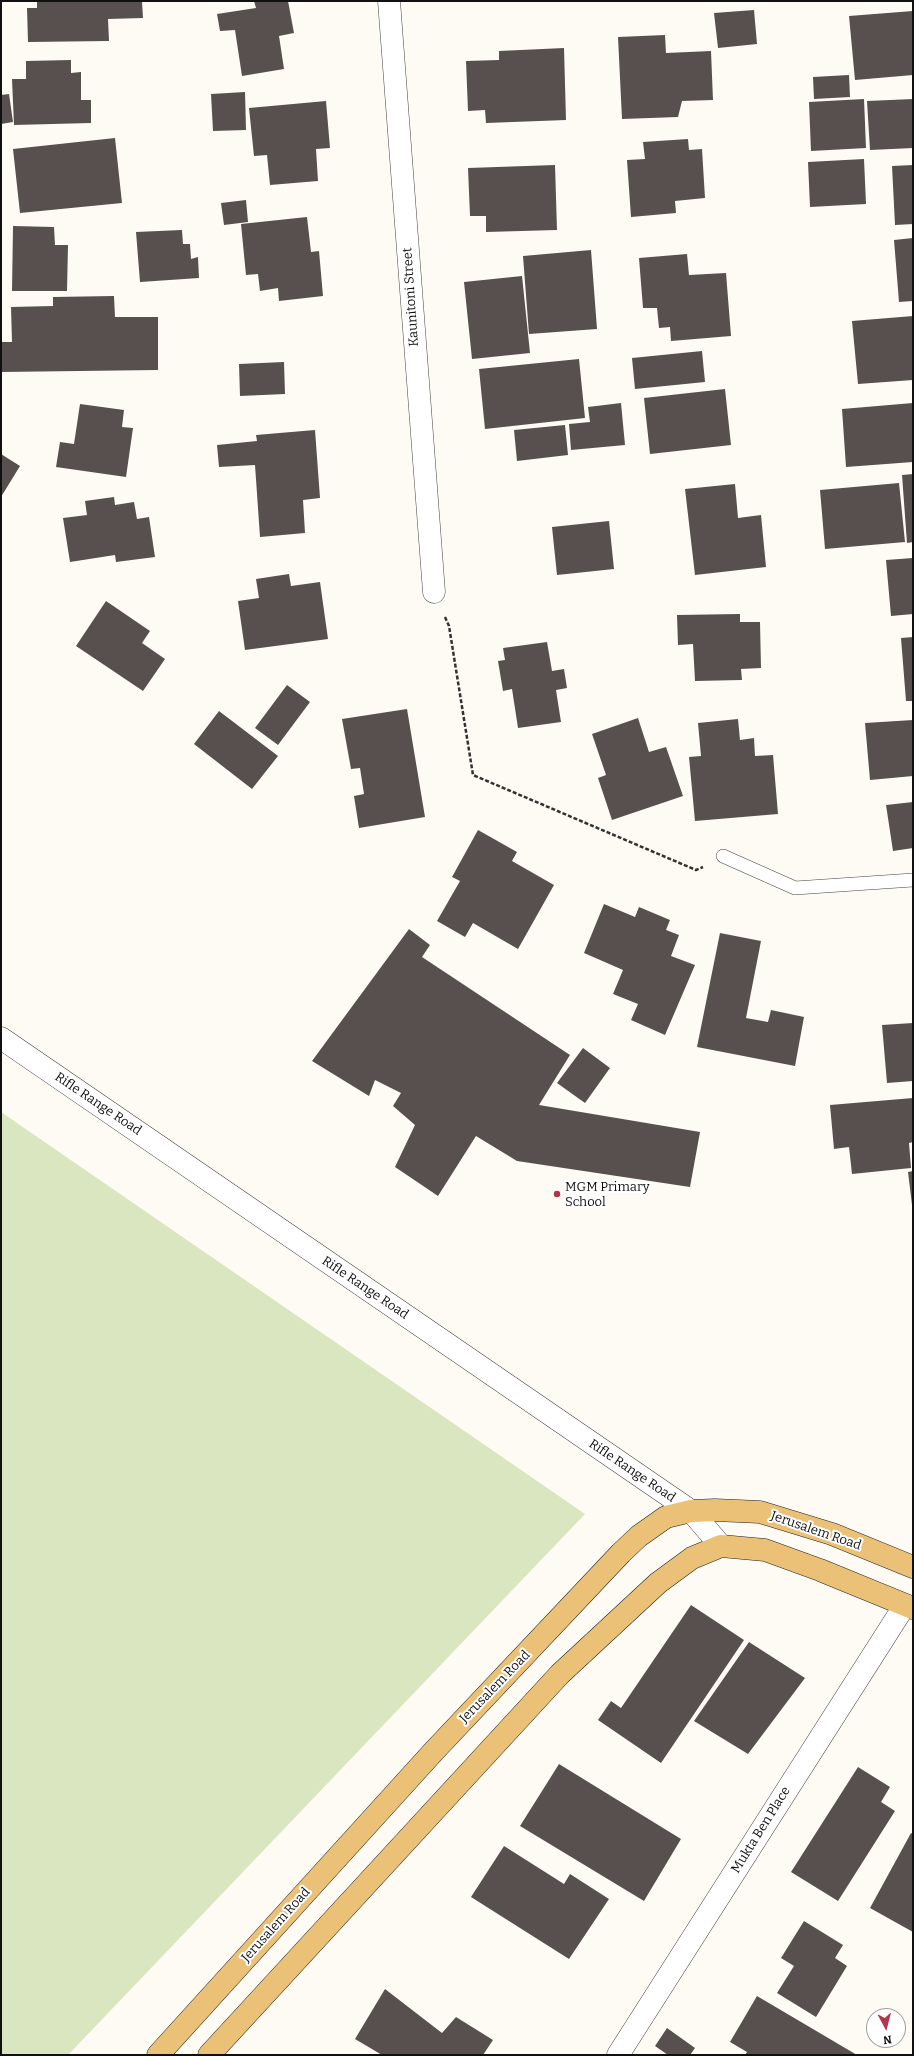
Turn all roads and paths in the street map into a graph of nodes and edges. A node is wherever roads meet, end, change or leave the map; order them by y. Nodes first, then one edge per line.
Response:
1 (389, 1) edge
2 (434, 592) joint
3 (723, 856) joint
4 (913, 880) edge
5 (1, 1038) edge
6 (691, 1511) junction
7 (832, 1534) junction
8 (721, 1546) junction
9 (913, 1553) edge
10 (913, 1567) edge
11 (909, 1607) edge
12 (158, 2055) edge
13 (209, 2055) edge
14 (618, 2055) edge

1 - 2 street, Kaunitoni Street
2 - 3 path
3 - 4 lane
5 - 6 street, Rifle Range Road
6 - 7 main road, Jerusalem Road
6 - 8 street, Rifle Range Road
6 - 12 main road, Jerusalem Road
7 - 9 main road
7 - 10 main road, Jerusalem Road
8 - 11 main road
8 - 13 main road
11 - 14 street, Mukta Ben Place

